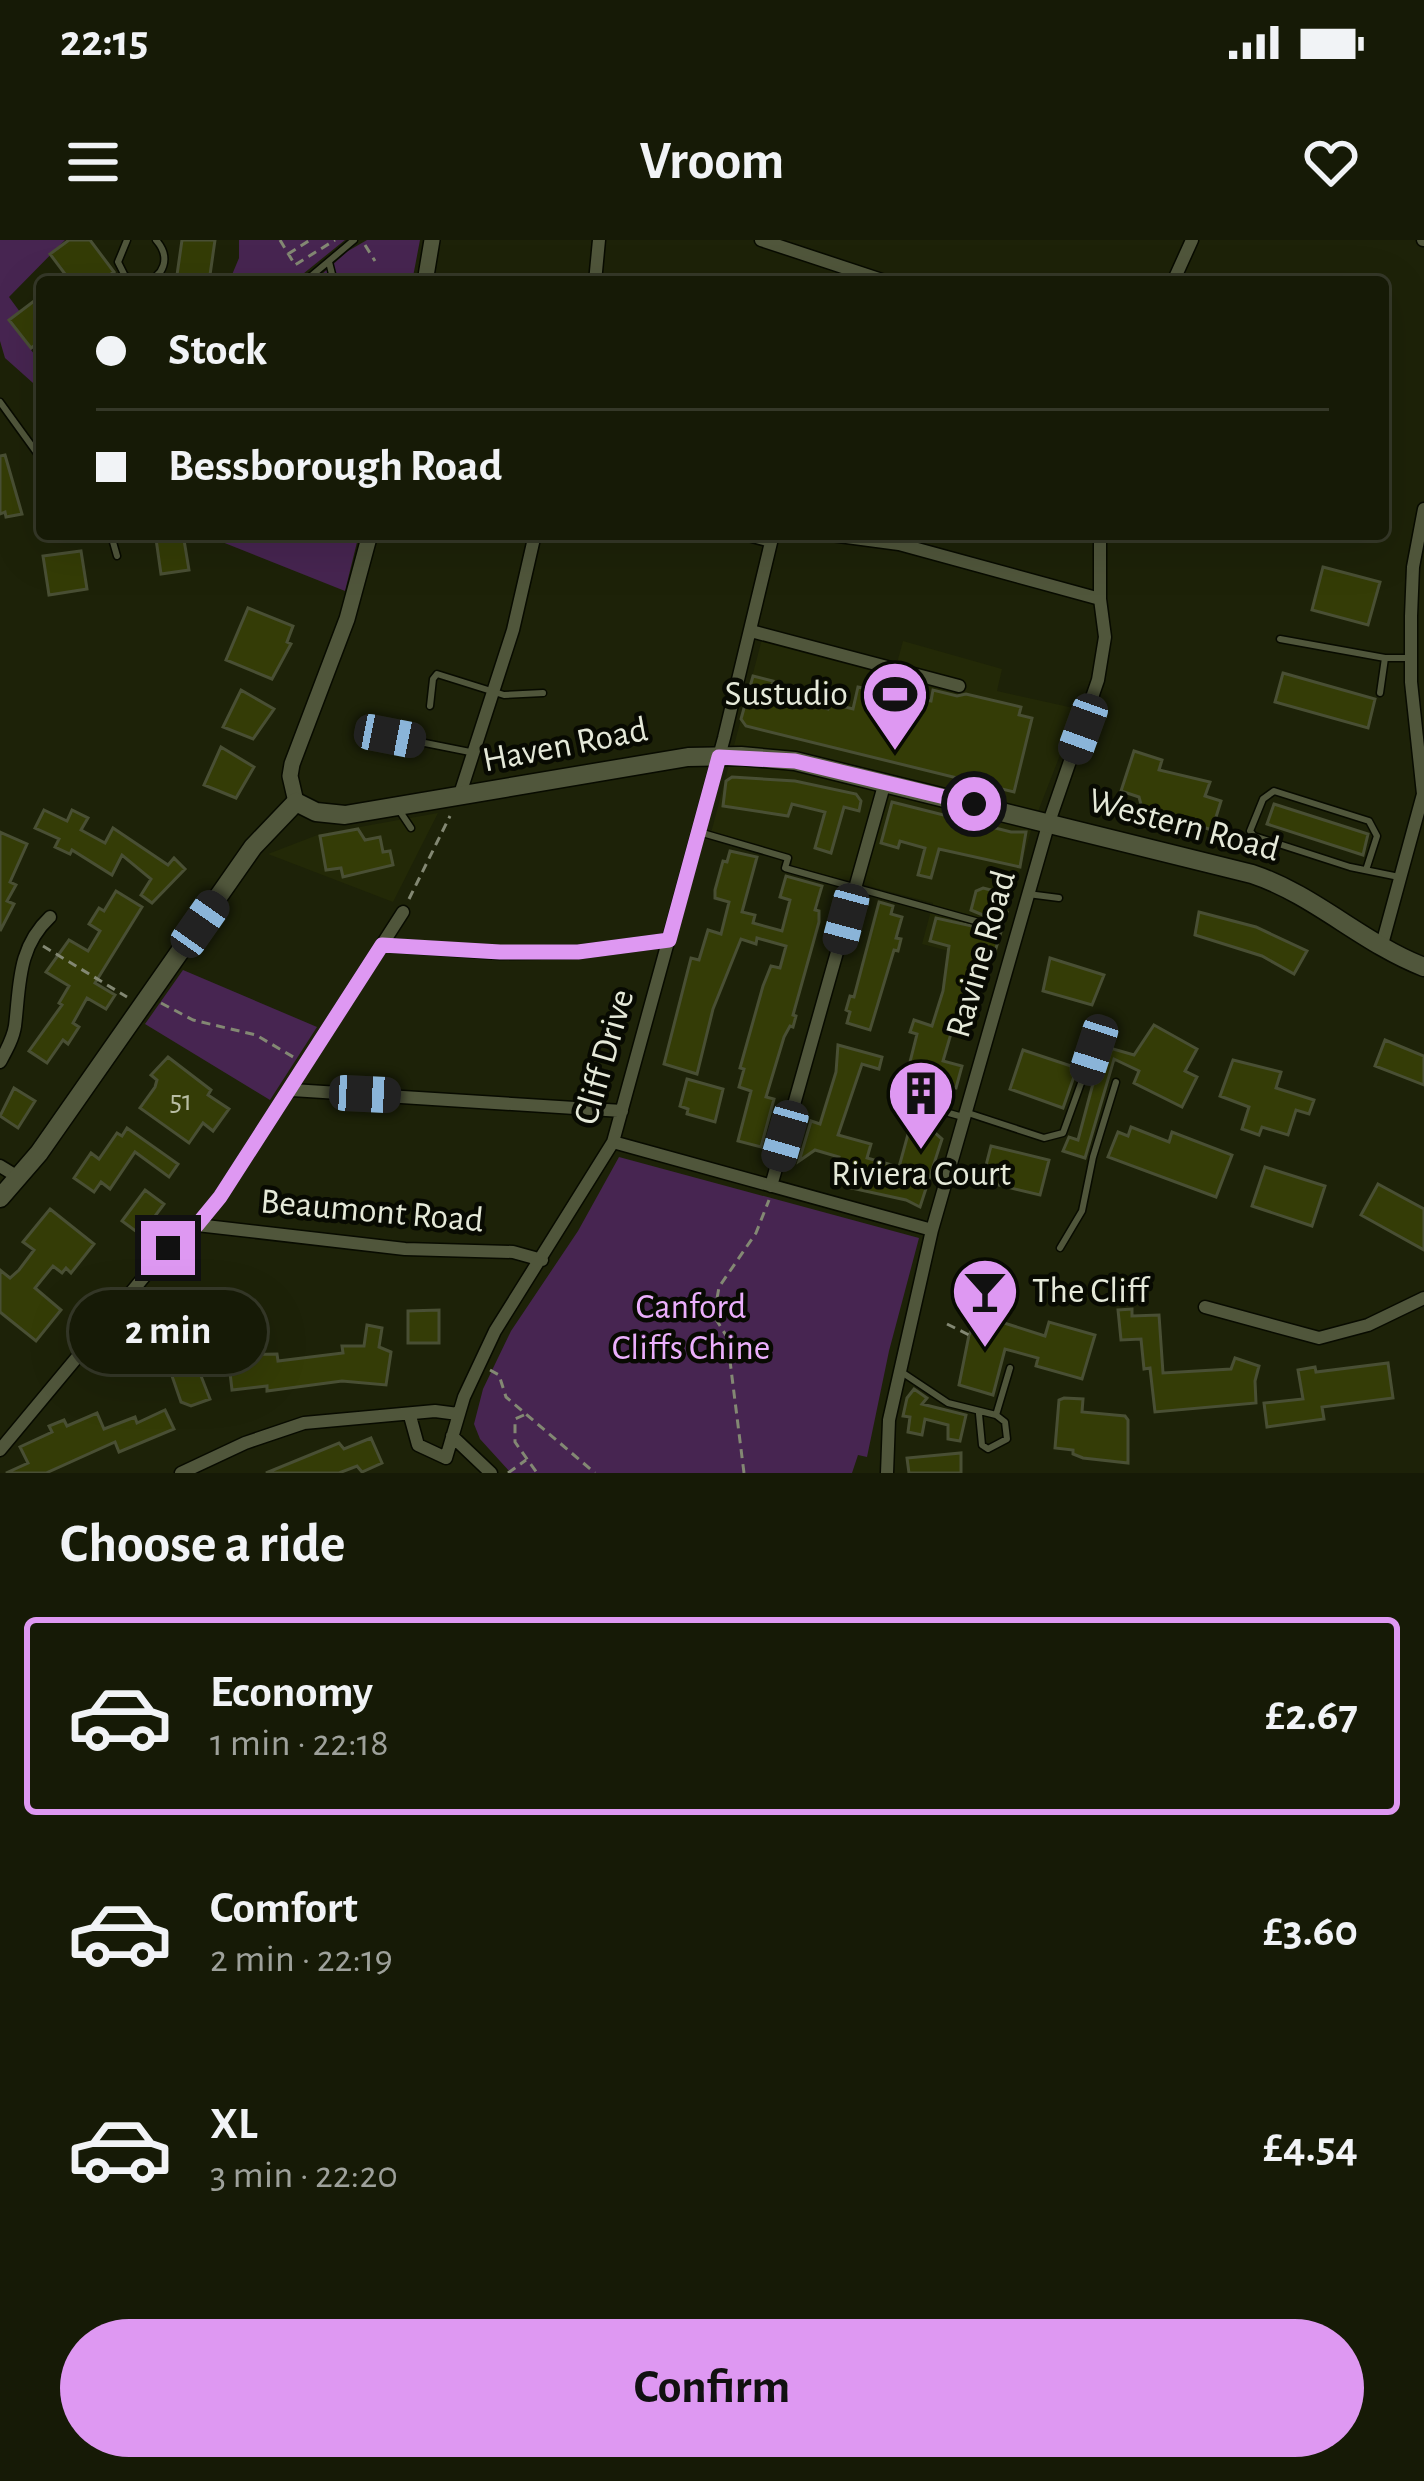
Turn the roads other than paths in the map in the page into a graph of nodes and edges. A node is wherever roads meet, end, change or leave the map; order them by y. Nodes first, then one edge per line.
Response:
1 (127, 240) edge
2 (155, 240) edge
3 (432, 240) edge
4 (599, 240) edge
5 (761, 240) edge
6 (1192, 240) edge
7 (352, 241) edge
8 (329, 261) junction
9 (840, 275) edge
10 (125, 276) edge
11 (159, 276) edge
12 (311, 276) edge
13 (333, 276) edge
14 (426, 276) edge
15 (596, 276) edge
16 (1176, 276) edge
17 (0, 402) edge
18 (36, 452) edge
19 (1424, 509) edge
20 (113, 540) edge
21 (368, 540) edge
22 (534, 540) edge
23 (771, 540) edge
24 (869, 540) edge
25 (1100, 540) edge
26 (117, 556) dead end
27 (1100, 599) junction
28 (751, 631) junction
29 (1280, 639) dead end
30 (1385, 658) junction
31 (1411, 658) junction
32 (959, 686) dead end
33 (494, 691) junction
34 (1418, 691) edge
35 (1380, 692) dead end
36 (543, 693) dead end
37 (430, 706) dead end
38 (390, 736) dead end
39 (474, 752) junction
40 (719, 757) junction
41 (885, 782) junction
42 (459, 798) junction
43 (296, 802) junction
44 (397, 808) junction
45 (1421, 812) edge
46 (1049, 823) junction
47 (411, 828) dead end
48 (699, 832) junction
49 (1366, 870) junction
50 (1402, 878) junction
51 (855, 886) junction
52 (1028, 894) junction
53 (1058, 898) dead end
54 (403, 912) road end
55 (50, 917) dead end
56 (986, 924) dead end
57 (669, 940) junction
58 (382, 945) junction
59 (1381, 948) junction
60 (1424, 967) edge
61 (1094, 1050) dead end
62 (0, 1062) edge
63 (1116, 1082) dead end
64 (292, 1090) junction
65 (932, 1108) dead end
66 (622, 1111) junction
67 (967, 1116) junction
68 (613, 1142) junction
69 (0, 1166) edge
70 (17, 1178) junction
71 (771, 1186) junction
72 (0, 1198) edge
73 (197, 1225) junction
74 (932, 1238) junction
75 (1060, 1248) dead end
76 (542, 1260) junction
77 (1424, 1298) edge
78 (1205, 1307) dead end
79 (1010, 1368) dead end
80 (900, 1371) junction
81 (458, 1414) junction
82 (979, 1414) junction
83 (996, 1415) junction
84 (410, 1417) junction
85 (452, 1436) junction
86 (0, 1450) edge
87 (446, 1458) junction
88 (181, 1473) edge
89 (442, 1473) edge
90 (491, 1473) edge
91 (887, 1473) edge

1 - 10 lane
2 - 11 lane
3 - 14 street
4 - 15 street
5 - 9 street
6 - 16 street
7 - 8 lane
8 - 12 lane
8 - 13 lane
17 - 18 lane
19 - 31 street
20 - 26 lane
21 - 43 street
22 - 33 street
23 - 28 street, Cliff Drive
24 - 27 street
25 - 27 street, Ravine Road
27 - 46 street, Ravine Road
28 - 32 street
28 - 40 street, Cliff Drive
29 - 30 lane
30 - 31 lane
30 - 35 lane
31 - 34 street
33 - 36 lane
33 - 37 lane
33 - 39 street
34 - 45 street
38 - 39 lane
39 - 42 street
40 - 41 main road, Haven Road
40 - 42 main road, Haven Road
40 - 48 street, Cliff Drive
41 - 46 main road, Haven Road
41 - 51 street
42 - 44 main road, Haven Road
43 - 44 main road, Haven Road
43 - 70 main road
44 - 47 lane
45 - 50 street
46 - 52 street, Ravine Road
46 - 59 main road, Western Road
48 - 51 lane
48 - 57 street, Cliff Drive
49 - 49 lane
49 - 50 lane
50 - 59 street
51 - 56 lane
51 - 71 street
52 - 53 lane
52 - 67 street, Ravine Road
54 - 58 street
55 - 62 street
57 - 58 street
57 - 66 street, Cliff Drive
58 - 64 street
59 - 60 main road, Western Road
61 - 67 lane
63 - 75 lane
64 - 66 street
64 - 73 street
65 - 67 lane
66 - 68 street, Cliff Drive
67 - 74 street, Ravine Road
68 - 71 street
68 - 76 street, Cliff Drive
69 - 70 street
70 - 72 main road
71 - 74 street
73 - 76 street, Beaumont Road
73 - 86 street
74 - 80 street, Ravine Road
76 - 81 street, Cliff Drive
77 - 78 street
79 - 83 lane
80 - 82 lane
80 - 91 street, Ravine Road
81 - 84 street
81 - 85 street, Cliff Drive
82 - 83 lane
82 - 83 lane
84 - 87 street
84 - 88 street
85 - 87 street, Cliff Drive
85 - 90 street
87 - 89 street, Cliff Drive

